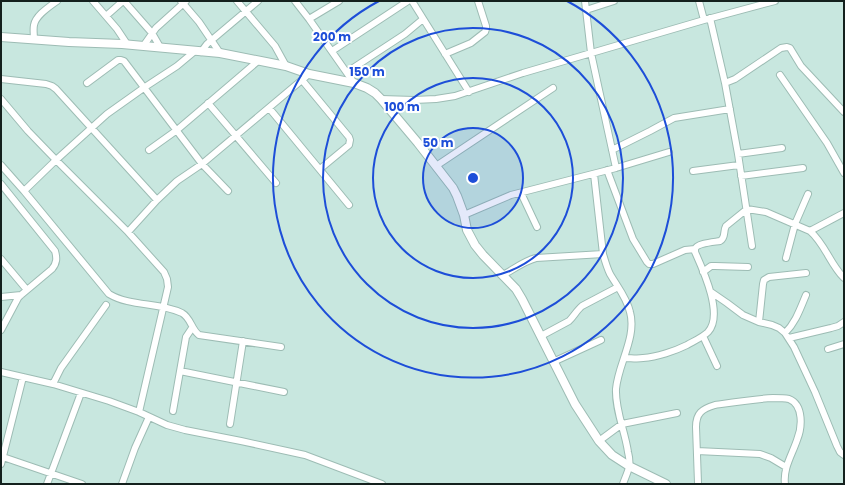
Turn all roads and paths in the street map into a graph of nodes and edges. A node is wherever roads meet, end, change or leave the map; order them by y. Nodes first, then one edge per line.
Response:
1 (57, 1) edge
2 (93, 1) edge
3 (123, 1) edge
4 (237, 1) edge
5 (258, 1) edge
6 (295, 1) edge
7 (339, 1) edge
8 (408, 1) edge
9 (412, 1) edge
10 (478, 1) edge
11 (584, 1) edge
12 (614, 1) edge
13 (699, 1) edge
14 (775, 1) edge
15 (183, 2) edge
16 (586, 10) junction
17 (246, 11) junction
18 (106, 16) junction
19 (309, 19) junction
20 (423, 19) junction
21 (707, 19) junction
22 (152, 33) junction
23 (1, 37) edge
24 (34, 39) junction
25 (211, 40) junction
26 (127, 44) junction
27 (144, 45) junction
28 (160, 47) junction
29 (332, 51) junction
30 (198, 52) junction
31 (220, 53) junction
32 (591, 53) junction
33 (446, 54) junction
34 (258, 61) junction
35 (286, 66) junction
36 (347, 72) junction
37 (309, 74) junction
38 (780, 75) dead end
39 (1, 79) edge
40 (302, 80) junction
41 (86, 83) dead end
42 (354, 83) junction
43 (726, 83) junction
44 (145, 87) junction
45 (553, 88) dead end
46 (469, 92) junction
47 (1, 99) edge
48 (381, 99) junction
49 (208, 103) junction
50 (269, 108) junction
51 (730, 109) junction
52 (844, 112) edge
53 (92, 128) junction
54 (177, 130) junction
55 (236, 136) junction
56 (782, 148) dead end
57 (149, 150) dead end
58 (612, 150) junction
59 (669, 152) dead end
60 (738, 154) junction
61 (56, 160) junction
62 (202, 164) junction
63 (739, 164) junction
64 (1, 165) edge
65 (436, 166) junction
66 (616, 168) junction
67 (803, 168) dead end
68 (320, 169) junction
69 (607, 170) junction
70 (693, 171) dead end
71 (844, 173) edge
72 (594, 174) junction
73 (741, 176) junction
74 (276, 183) dead end
75 (1, 184) edge
76 (228, 191) dead end
77 (24, 192) junction
78 (521, 193) junction
79 (808, 194) dead end
80 (157, 200) junction
81 (349, 205) dead end
82 (747, 209) junction
83 (844, 213) edge
84 (464, 215) junction
85 (795, 224) junction
86 (537, 227) dead end
87 (810, 231) junction
88 (128, 232) junction
89 (752, 246) dead end
90 (695, 249) junction
91 (603, 254) junction
92 (786, 258) dead end
93 (1, 259) edge
94 (748, 267) dead end
95 (703, 272) junction
96 (806, 273) dead end
97 (503, 275) junction
98 (844, 278) edge
99 (618, 287) junction
100 (27, 290) junction
101 (711, 292) junction
102 (21, 295) junction
103 (806, 295) dead end
104 (1, 297) edge
105 (106, 305) dead end
106 (163, 311) junction
107 (759, 322) junction
108 (844, 322) edge
109 (192, 328) junction
110 (1, 330) edge
111 (787, 335) junction
112 (541, 336) junction
113 (703, 336) junction
114 (601, 340) dead end
115 (243, 342) junction
116 (844, 344) edge
117 (281, 347) dead end
118 (828, 349) dead end
119 (625, 358) junction
120 (553, 362) junction
121 (717, 366) dead end
122 (180, 371) junction
123 (1, 372) edge
124 (23, 377) junction
125 (236, 382) junction
126 (53, 384) junction
127 (284, 392) dead end
128 (81, 393) junction
129 (172, 411) dead end
130 (139, 412) junction
131 (677, 413) dead end
132 (149, 417) junction
133 (230, 424) dead end
134 (622, 424) junction
135 (599, 441) junction
136 (697, 451) junction
137 (844, 455) edge
138 (3, 456) junction
139 (1, 464) edge
140 (629, 466) junction
141 (786, 467) junction
142 (51, 473) junction
143 (661, 483) edge
144 (698, 483) dead end
145 (47, 484) edge
146 (82, 484) edge
147 (122, 484) edge
148 (382, 484) edge
149 (623, 484) edge
150 (785, 484) edge

1 - 24 street
2 - 18 street
3 - 18 street
3 - 22 street
4 - 17 street
5 - 17 street
6 - 19 street
7 - 19 street
8 - 29 street
9 - 20 street
10 - 33 street
11 - 16 street
12 - 16 street
13 - 21 street
14 - 21 street
15 - 22 street
15 - 25 street
16 - 32 street
17 - 25 street
17 - 35 street
18 - 26 street
19 - 29 street
20 - 33 street
20 - 36 street
21 - 32 street
21 - 43 street
22 - 27 street
22 - 28 street
23 - 24 street
24 - 26 street
25 - 30 street
25 - 31 street
26 - 27 street
27 - 28 street
28 - 30 street
29 - 36 street
30 - 31 street
30 - 44 street
31 - 34 street
32 - 46 street
32 - 58 street
33 - 46 street
34 - 35 street
34 - 49 street
35 - 37 street
36 - 42 street
37 - 40 street
37 - 42 street
38 - 71 street
39 - 53 street
40 - 50 street
40 - 68 street
41 - 44 street
42 - 48 street
43 - 51 street
43 - 52 street
44 - 53 street
44 - 54 street
45 - 65 street
46 - 48 street
47 - 61 street
48 - 65 street
49 - 54 street
49 - 55 street
50 - 55 street
50 - 68 street
51 - 58 street
51 - 60 street
53 - 61 street
53 - 80 street
54 - 57 street
54 - 62 street
55 - 62 street
55 - 74 street
56 - 60 street
58 - 66 street
59 - 66 street
60 - 63 street
61 - 77 street
61 - 88 street
62 - 76 street
62 - 80 street
63 - 70 street
63 - 73 street
64 - 77 street
65 - 84 street
66 - 69 street
67 - 73 street
68 - 81 street
69 - 72 street
69 - 90 street
72 - 78 street
72 - 91 street
73 - 82 street
75 - 100 street
77 - 106 street
78 - 84 street
78 - 86 street
79 - 85 street
80 - 88 street
82 - 85 street
82 - 89 street
82 - 90 street
83 - 87 street
84 - 97 street
85 - 87 street
85 - 92 street
87 - 98 street
88 - 106 street
90 - 95 street
91 - 97 street
91 - 99 street
93 - 100 street
94 - 95 street
95 - 101 street
96 - 107 street
97 - 112 street
99 - 112 street
99 - 119 street
100 - 102 street
101 - 107 street
101 - 113 street
102 - 104 street
102 - 110 street
103 - 111 street
105 - 126 street
106 - 109 street
106 - 130 street
107 - 111 street
108 - 111 street
109 - 115 street
109 - 122 street
111 - 137 street
112 - 120 street
113 - 119 street
113 - 121 street
114 - 120 street
115 - 117 street
115 - 125 street
116 - 118 street
119 - 134 street
120 - 135 street
122 - 125 street
122 - 129 street
123 - 124 street
124 - 126 street
124 - 138 street
125 - 127 street
125 - 133 street
126 - 128 street
128 - 130 street
128 - 142 street
130 - 132 street
131 - 134 street
132 - 147 street
132 - 148 street
134 - 135 street
134 - 140 street
135 - 140 street
136 - 141 street
136 - 141 street
136 - 144 street
138 - 139 street
138 - 142 street
140 - 143 street
140 - 149 street
141 - 150 street
142 - 145 street
142 - 146 street

